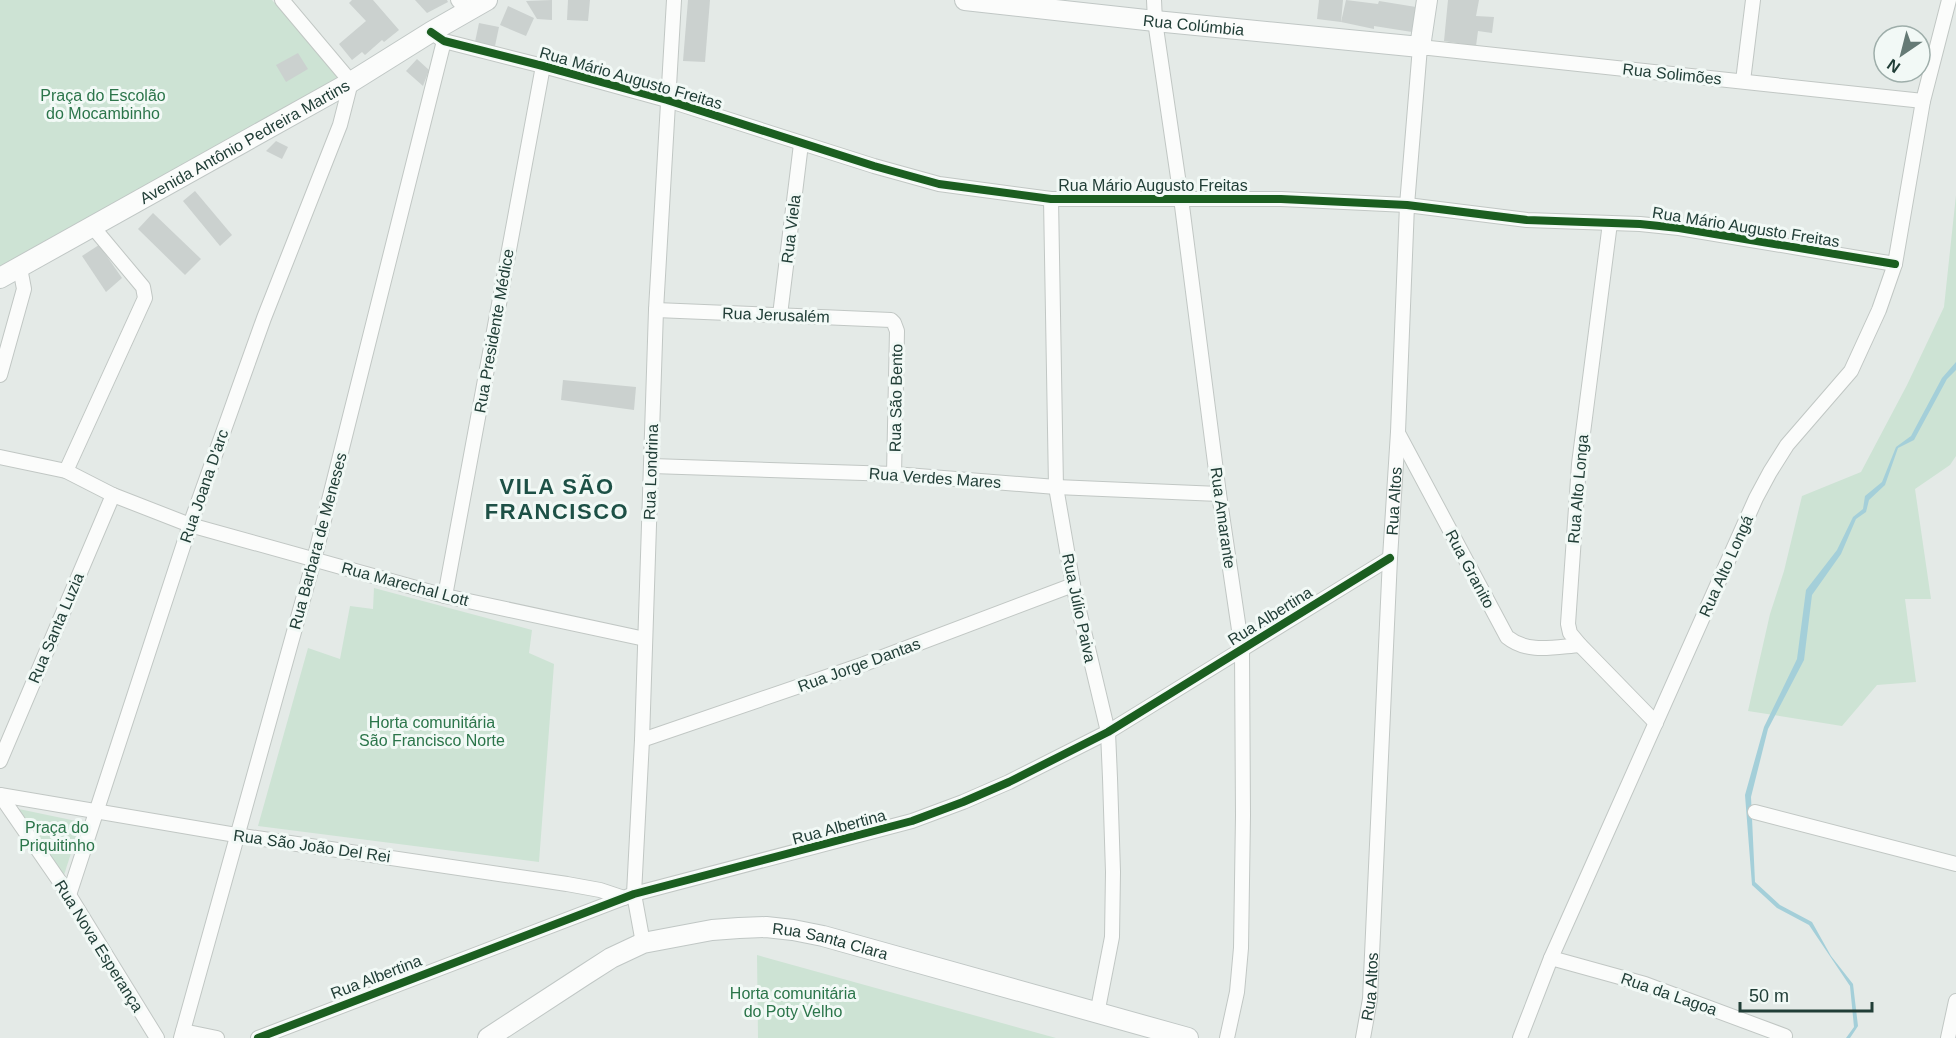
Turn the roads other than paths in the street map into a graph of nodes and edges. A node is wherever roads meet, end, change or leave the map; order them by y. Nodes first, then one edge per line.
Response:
1 (282, 0) edge
2 (486, 0) edge
3 (674, 0) edge
4 (965, 0) edge
5 (1154, 0) edge
6 (1427, 0) edge
7 (1753, 0) edge
8 (1949, 0) edge
9 (463, 6) edge
10 (1155, 21) junction
11 (437, 37) junction
12 (1420, 47) junction
13 (543, 66) junction
14 (1743, 81) junction
15 (351, 82) junction
16 (668, 100) junction
17 (1923, 101) junction
18 (801, 144) junction
19 (1181, 198) junction
20 (1051, 199) junction
21 (1407, 205) junction
22 (1610, 223) junction
23 (92, 226) junction
24 (1895, 264) junction
25 (18, 267) junction
26 (0, 278) edge
27 (656, 310) junction
28 (780, 315) junction
29 (894, 323) joint
30 (0, 375) edge
31 (1398, 432) junction
32 (0, 457) edge
33 (652, 466) junction
34 (66, 471) junction
35 (894, 474) junction
36 (1056, 487) junction
37 (1219, 494) junction
38 (113, 495) junction
39 (190, 525) junction
40 (1390, 558) junction
41 (314, 560) junction
42 (1073, 585) junction
43 (445, 597) junction
44 (645, 639) junction
45 (1580, 645) junction
46 (1242, 650) junction
47 (1656, 723) junction
48 (1107, 732) junction
49 (642, 740) junction
50 (0, 761) edge
51 (0, 795) edge
52 (96, 812) junction
53 (1755, 812) dead end
54 (236, 835) junction
55 (1956, 864) edge
56 (69, 895) junction
57 (629, 896) junction
58 (643, 943) junction
59 (1551, 958) junction
60 (1956, 1001) edge
61 (1097, 1014) junction
62 (182, 1034) edge
63 (1785, 1036) dead end
64 (157, 1038) edge
65 (217, 1038) edge
66 (258, 1038) edge
67 (488, 1038) edge
68 (1188, 1038) edge
69 (1227, 1038) edge
70 (1363, 1038) edge
71 (1520, 1038) edge
72 (1948, 1038) edge

1 - 15 street
2 - 9 street, Avenida Antônio Pedreira Martins
3 - 16 street, Rua Londrina
4 - 10 street, Rua Colúmbia
5 - 10 street, Rua Amarante
6 - 12 street, Rua Altos
7 - 14 street
8 - 17 street, Rua Alto Longá
9 - 11 street, Avenida Antônio Pedreira Martins
10 - 12 street, Rua Colúmbia
10 - 19 street, Rua Amarante
11 - 13 street, Rua Mário Augusto Freitas
11 - 15 street, Avenida Antônio Pedreira Martins
11 - 41 street, Rua Barbara de Meneses
12 - 14 street, Rua Solimões
12 - 21 street, Rua Altos
13 - 16 street, Rua Mário Augusto Freitas
13 - 43 street, Rua Presidente Médice
14 - 17 street, Rua Solimões
15 - 23 street, Avenida Antônio Pedreira Martins
15 - 39 street, Rua Joana D'arc
16 - 18 street, Rua Mário Augusto Freitas
16 - 27 street, Rua Londrina
17 - 24 street, Rua Alto Longá
18 - 20 street, Rua Mário Augusto Freitas
18 - 28 street, Rua Viela
19 - 20 street, Rua Mário Augusto Freitas
19 - 21 street, Rua Mário Augusto Freitas
19 - 37 street, Rua Amarante
20 - 36 street, Rua Júlio Paiva
21 - 22 street, Rua Mário Augusto Freitas
21 - 31 street, Rua Altos
22 - 24 street, Rua Mário Augusto Freitas
22 - 45 street, Rua Alto Longa
23 - 25 street, Avenida Antônio Pedreira Martins
23 - 34 street
24 - 47 street, Rua Alto Longá
25 - 26 street, Avenida Antônio Pedreira Martins
25 - 30 street
27 - 28 street, Rua Jerusalém
27 - 33 street, Rua Londrina
28 - 29 street, Rua Jerusalém
29 - 35 street, Rua São Bento
31 - 40 street, Rua Altos
31 - 45 street, Rua Granito
32 - 34 street, Rua Marechal Lott
33 - 35 street, Rua Verdes Mares
33 - 44 street, Rua Londrina
34 - 38 street, Rua Marechal Lott
35 - 36 street, Rua Verdes Mares
36 - 37 street, Rua Verdes Mares
36 - 42 street, Rua Júlio Paiva
37 - 46 street, Rua Amarante
38 - 39 street, Rua Marechal Lott
38 - 50 street, Rua Santa Luzia
39 - 41 street, Rua Marechal Lott
39 - 52 street, Rua Joana D'arc
40 - 46 street, Rua Albertina
40 - 70 street, Rua Altos
41 - 43 street, Rua Marechal Lott
41 - 54 street, Rua Barbara de Meneses
42 - 48 street, Rua Júlio Paiva
42 - 49 street, Rua Jorge Dantas
43 - 44 street, Rua Marechal Lott
44 - 49 street, Rua Londrina
45 - 47 street, Rua Alto Longa
46 - 48 street, Rua Albertina
46 - 69 street, Rua Amarante
47 - 59 street, Rua Alto Longá
48 - 57 street, Rua Albertina
48 - 61 street, Rua Júlio Paiva
49 - 57 street, Rua Londrina
51 - 52 street, Rua São João Del Rei
51 - 56 street, Rua Nova Esperança
52 - 54 street, Rua São João Del Rei
52 - 56 street, Rua Joana D'arc
53 - 55 street
54 - 57 street, Rua São João Del Rei
54 - 62 street, Rua Barbara de Meneses
56 - 64 street, Rua Nova Esperança
57 - 58 street, Rua Londrina
57 - 66 street, Rua Albertina
58 - 61 street, Rua Santa Clara
58 - 67 street, Rua Santa Clara
59 - 63 street, Rua da Lagoa
59 - 71 street, Rua Alto Longá
60 - 72 street
61 - 68 street, Rua Santa Clara
62 - 65 street

